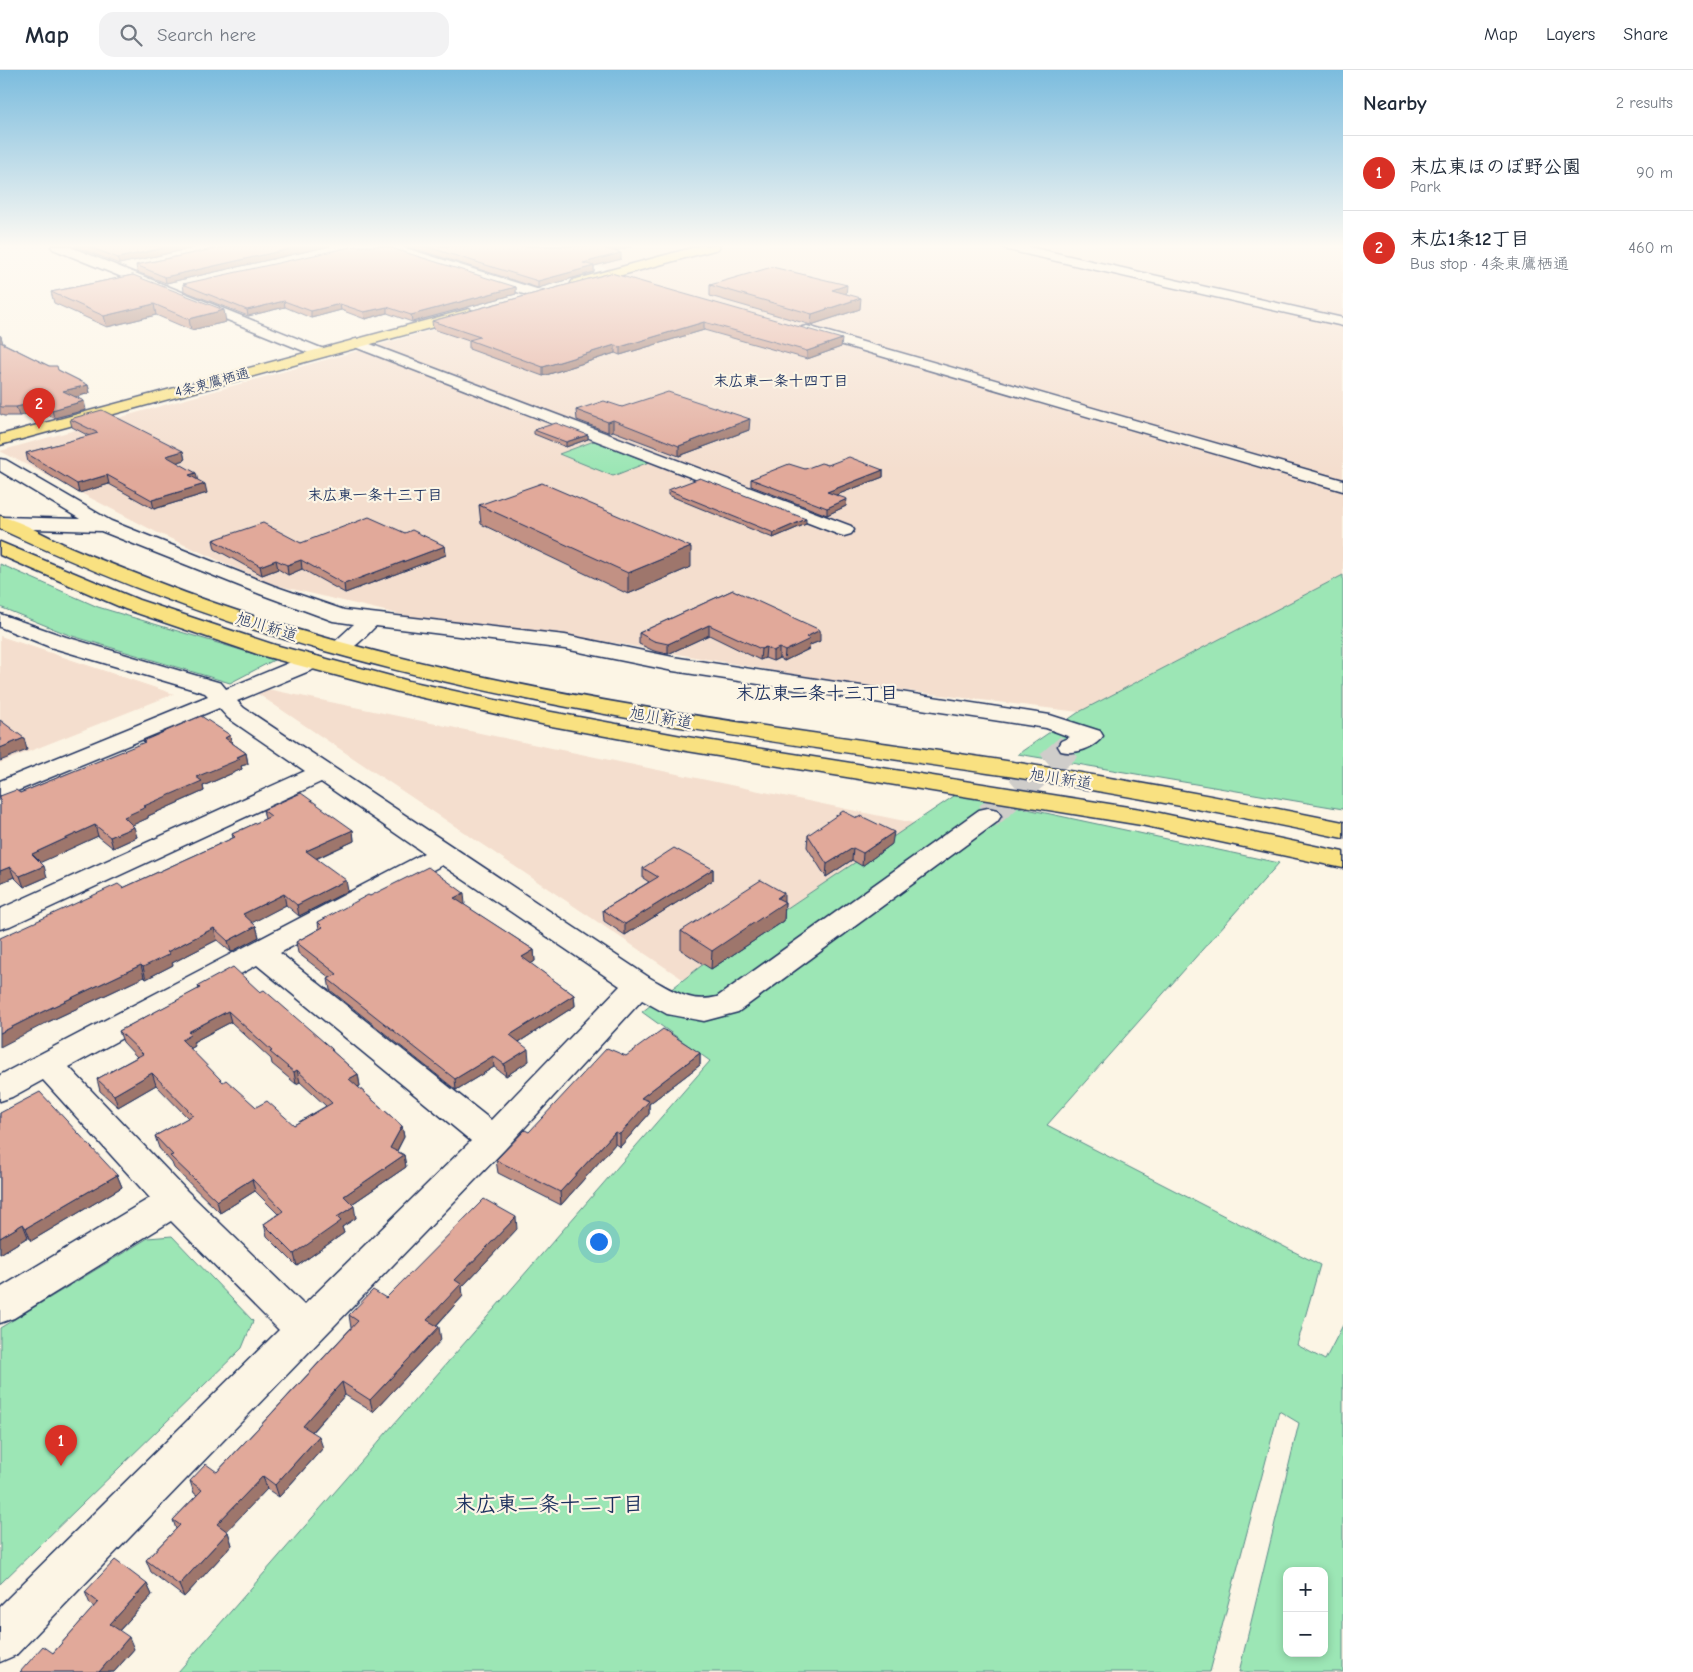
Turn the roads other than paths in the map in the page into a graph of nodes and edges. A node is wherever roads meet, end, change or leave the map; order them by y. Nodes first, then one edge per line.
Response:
1 (241, 321) edge
2 (439, 321) edge
3 (790, 325) edge
4 (357, 343) junction
5 (321, 353) junction
6 (0, 440) edge
7 (0, 464) edge
8 (1343, 486) edge
9 (1, 522) edge
10 (104, 525) junction
11 (844, 530) dead end
12 (0, 548) edge
13 (0, 620) edge
14 (371, 620) junction
15 (340, 647) junction
16 (311, 662) junction
17 (224, 699) junction
18 (1070, 746) tunnel mouth
19 (322, 772) junction
20 (0, 790) edge
21 (988, 816) tunnel mouth
22 (1343, 830) edge
23 (444, 854) junction
24 (1343, 860) edge
25 (0, 920) edge
26 (260, 952) junction
27 (639, 985) junction
28 (47, 1064) junction
29 (0, 1089) edge
30 (492, 1140) junction
31 (174, 1201) junction
32 (0, 1307) edge
33 (304, 1330) junction
34 (0, 1639) edge

1 - 5 street
2 - 4 highway, 4条東鷹栖通
3 - 8 street
4 - 5 highway, 4条東鷹栖通
4 - 11 street
5 - 6 highway, 4条東鷹栖通
7 - 10 street
9 - 10 street
9 - 15 highway, 旭川新道
10 - 14 street
12 - 16 highway, 旭川新道
13 - 17 street
14 - 15 street
14 - 18 street
15 - 22 highway, 旭川新道
16 - 17 street
16 - 24 highway, 旭川新道
17 - 19 street
17 - 20 street
19 - 23 street
19 - 25 street
21 - 27 street
23 - 26 street
23 - 27 street
26 - 28 street
26 - 30 street
27 - 30 street
28 - 29 street
28 - 31 street
30 - 33 street
31 - 32 street
31 - 33 street
33 - 34 street

